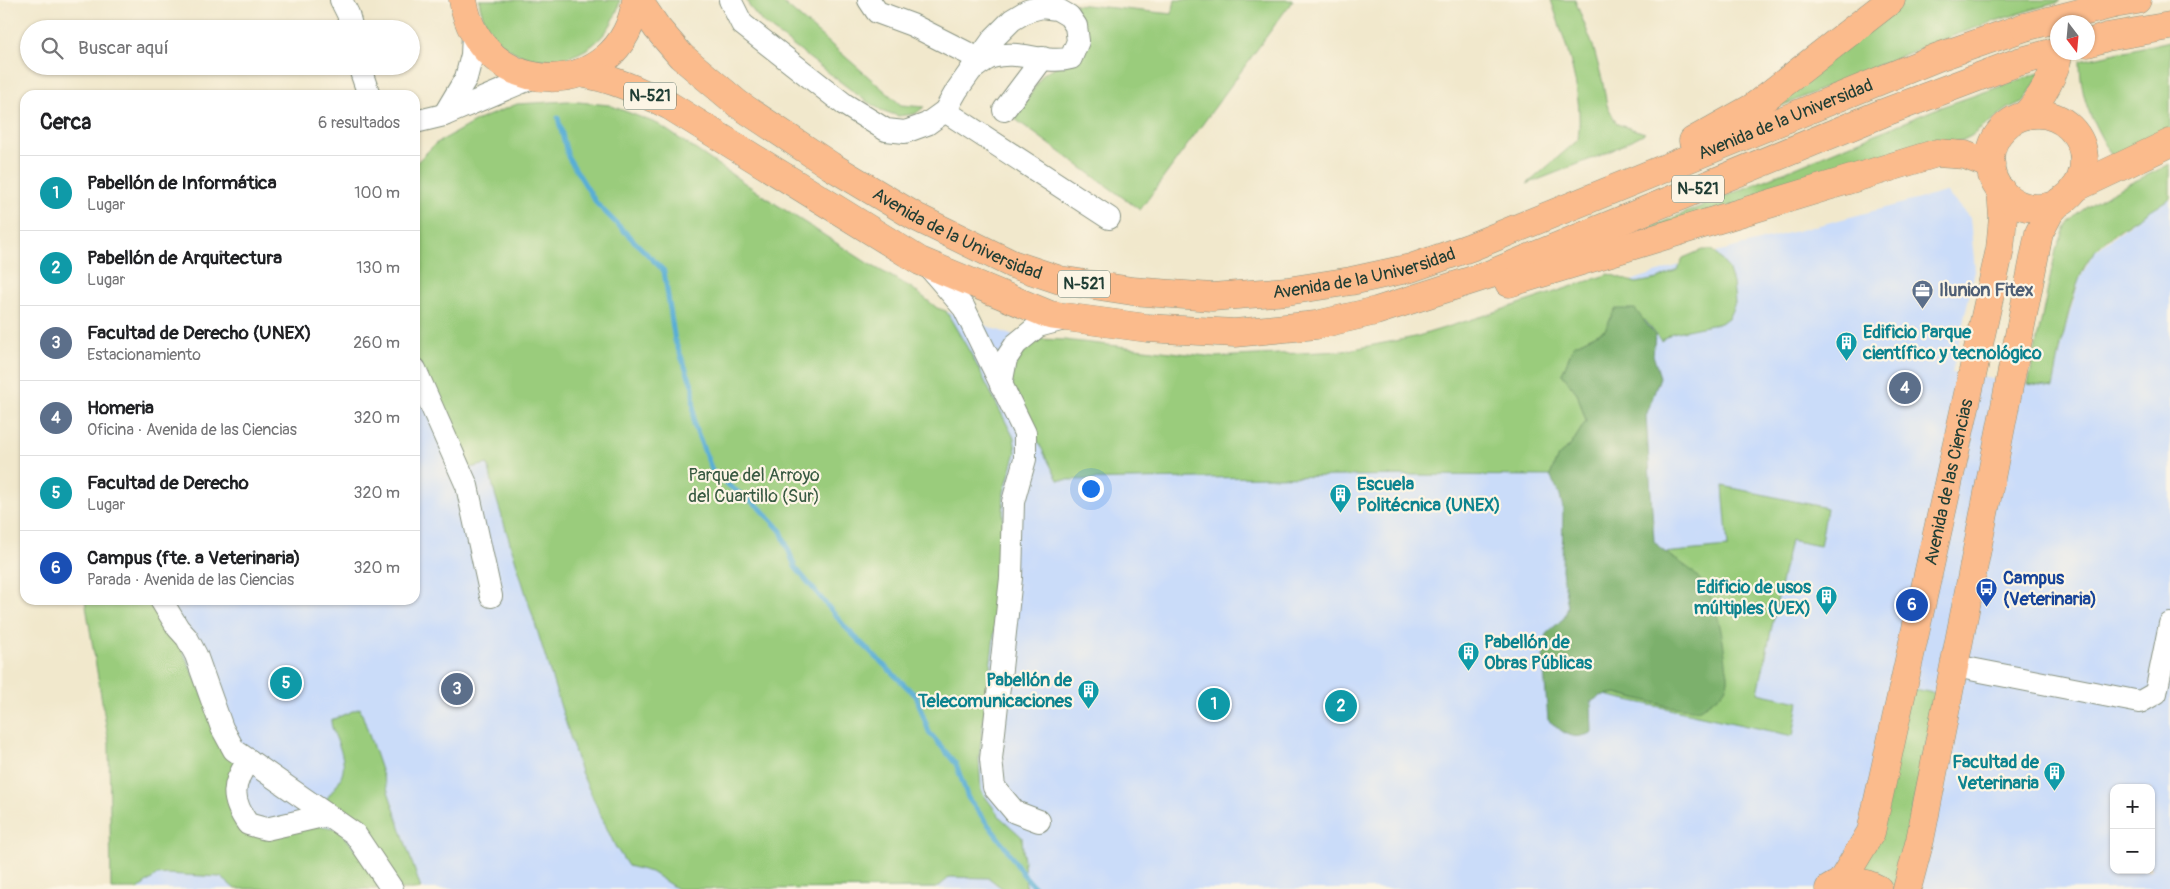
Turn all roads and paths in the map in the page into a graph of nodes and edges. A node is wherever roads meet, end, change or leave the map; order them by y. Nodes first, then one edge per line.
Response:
1 (341, 0) edge
2 (463, 0) edge
3 (637, 0) edge
4 (730, 0) edge
5 (868, 0) edge
6 (1892, 0) edge
7 (2069, 0) edge
8 (2126, 2) edge
9 (2066, 15) edge
10 (350, 20) edge
11 (2170, 26) edge
12 (473, 34) junction
13 (2098, 40) edge
14 (1043, 58) junction
15 (2050, 59) edge
16 (2056, 60) edge
17 (2057, 60) edge
18 (975, 64) junction
19 (579, 73) junction
20 (361, 75) edge
21 (534, 77) junction
22 (367, 90) edge
23 (1004, 110) dead end
24 (945, 112) junction
25 (444, 115) junction
26 (2026, 116) junction
27 (420, 121) edge
28 (2066, 124) junction
29 (2170, 143) edge
30 (1990, 166) junction
31 (2001, 190) junction
32 (2068, 195) junction
33 (1109, 218) dead end
34 (1471, 247) junction
35 (928, 266) junction
36 (1376, 311) junction
37 (1070, 318) junction
38 (1002, 385) junction
39 (420, 394) edge
40 (491, 596) dead end
41 (164, 605) edge
42 (2170, 624) edge
43 (1955, 666) junction
44 (249, 760) junction
45 (327, 815) junction
46 (1039, 821) dead end
47 (1834, 886) edge
48 (392, 889) edge
49 (1878, 889) edge
50 (1907, 889) edge

1 - 10 street
2 - 12 main road, N-521
3 - 19 main road, N-521
3 - 34 main road, Avenida de la Universidad / N-521
4 - 24 street
5 - 18 street
6 - 34 main road
7 - 9 main road
8 - 34 main road, Avenida de la Universidad / N-521, bridge
11 - 13 main road
12 - 21 main road, N-521
12 - 25 street
14 - 18 street
14 - 18 street
14 - 23 street
15 - 36 main road, Avenida de la Universidad / N-521
16 - 26 main road
17 - 28 main road
18 - 24 street
19 - 21 main road, N-521
19 - 35 main road, Avenida de la Universidad / N-521
20 - 22 street
21 - 25 street
24 - 33 street
25 - 27 street
26 - 28 main road
26 - 30 main road
28 - 32 main road
29 - 32 main road
30 - 31 main road
30 - 36 main road
31 - 32 main road
31 - 47 main road, Avenida de las Ciencias
32 - 43 main road
35 - 37 main road, Avenida de la Universidad / N-521
35 - 38 street
36 - 37 main road, Avenida de la Universidad / N-521
37 - 38 street
38 - 46 street
39 - 40 street
41 - 44 street
42 - 43 street
43 - 50 main road
44 - 45 street
44 - 45 street
45 - 48 street
47 - 49 main road

